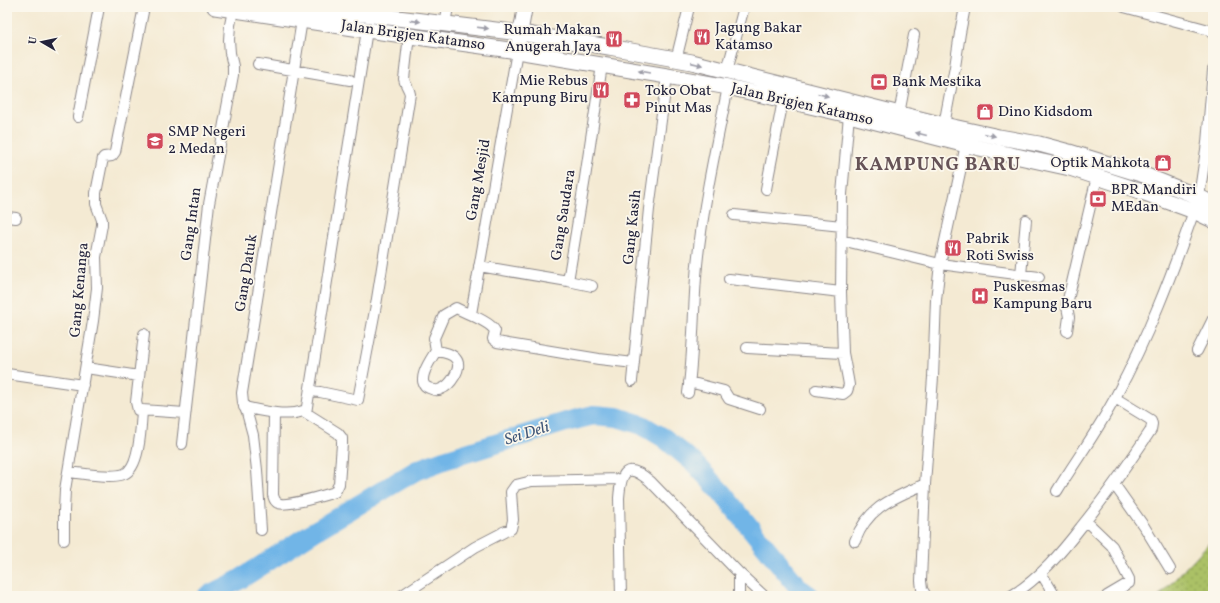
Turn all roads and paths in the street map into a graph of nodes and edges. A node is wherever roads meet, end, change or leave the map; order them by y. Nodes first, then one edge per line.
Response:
1 (100, 7) edge
2 (144, 7) edge
3 (215, 7) edge
4 (448, 7) edge
5 (525, 7) edge
6 (689, 7) edge
7 (744, 7) edge
8 (965, 7) edge
9 (1124, 7) edge
10 (233, 10) junction
11 (304, 13) edge
12 (445, 24) junction
13 (367, 30) junction
14 (1211, 32) edge
15 (520, 33) junction
16 (409, 35) junction
17 (914, 35) dead end
18 (517, 50) junction
19 (676, 60) junction
20 (258, 64) dead end
21 (602, 65) junction
22 (293, 70) junction
23 (1213, 70) edge
24 (727, 71) junction
25 (667, 76) junction
26 (350, 80) dead end
27 (728, 87) junction
28 (783, 100) junction
29 (899, 114) junction
30 (849, 115) junction
31 (78, 118) dead end
32 (970, 130) junction
33 (942, 132) junction
34 (966, 145) junction
35 (1097, 177) junction
36 (766, 189) dead end
37 (1196, 204) junction
38 (1213, 204) edge
39 (734, 215) dead end
40 (1026, 220) dead end
41 (1213, 220) edge
42 (842, 226) junction
43 (841, 240) junction
44 (940, 264) junction
45 (479, 266) junction
46 (1021, 275) junction
47 (1039, 277) dead end
48 (729, 279) dead end
49 (568, 281) junction
50 (592, 286) dead end
51 (841, 292) junction
52 (471, 314) junction
53 (1213, 320) edge
54 (1067, 331) dead end
55 (144, 334) dead end
56 (746, 348) dead end
57 (436, 351) dead end
58 (1197, 352) dead end
59 (843, 353) junction
60 (634, 363) junction
61 (86, 368) junction
62 (7, 374) edge
63 (139, 376) junction
64 (632, 381) dead end
65 (689, 382) junction
66 (83, 385) junction
67 (816, 390) dead end
68 (310, 392) junction
69 (688, 393) dead end
70 (1115, 398) junction
71 (244, 407) junction
72 (760, 409) dead end
73 (142, 410) junction
74 (274, 412) junction
75 (306, 413) junction
76 (185, 414) junction
77 (182, 444) dead end
78 (68, 472) junction
79 (621, 479) junction
80 (925, 484) junction
81 (1114, 484) junction
82 (1057, 491) dead end
83 (1086, 521) junction
84 (261, 530) dead end
85 (64, 540) dead end
86 (855, 541) dead end
87 (1170, 569) dead end
88 (740, 573) junction
89 (1041, 573) junction
90 (413, 593) edge
91 (1017, 594) edge
92 (400, 596) edge
93 (621, 596) edge
94 (739, 596) edge
95 (764, 596) edge
96 (926, 596) edge
97 (1056, 596) edge
98 (1107, 596) edge

1 - 31 street
2 - 61 street, Gang Kenanga
3 - 10 main road, Jalan Brigjen Katamso
4 - 12 street
5 - 15 street
6 - 19 street
7 - 24 street
8 - 33 street
9 - 14 street
10 - 11 main road, Jalan Brigjen Katamso
10 - 76 street, Gang Intan
11 -> 12 main road, Jalan Brigjen Katamso
11 - 13 main road, Jalan Brigjen Katamso
11 - 22 street, Gang Datuk
12 -> 15 main road, Jalan Brigjen Katamso
13 - 16 main road, Jalan Brigjen Katamso
13 - 68 street
15 - 18 street
15 - 19 main road, Jalan Brigjen Katamso
16 - 18 main road, Jalan Brigjen Katamso
16 - 68 street
17 - 29 street
18 - 21 main road, Jalan Brigjen Katamso
18 - 45 street, Gang Mesjid
19 -> 24 main road, Jalan Brigjen Katamso
20 - 22 street
25 -> 21 main road, Jalan Brigjen Katamso
21 - 49 street, Gang Saudara
22 - 26 street
22 - 71 street, Gang Datuk
23 - 37 street
24 -> 29 main road, Jalan Brigjen Katamso
25 - 27 main road, Jalan Brigjen Katamso
25 - 60 street, Gang Kasih
27 - 28 main road, Jalan Brigjen Katamso
27 - 65 street
28 - 30 main road, Jalan Brigjen Katamso
28 - 36 street
29 - 33 main road, Jalan Brigjen Katamso
33 -> 30 main road, Jalan Brigjen Katamso
30 - 42 street
32 - 33 main road, Jalan Brigjen Katamso
32 - 34 street
32 -> 37 main road, Jalan Brigjen Katamso
33 - 34 main road, Jalan Brigjen Katamso
34 - 35 main road, Jalan Brigjen Katamso
34 - 44 street
35 - 37 main road, Jalan Brigjen Katamso
35 - 54 street
37 - 38 main road, Jalan Brigjen Katamso
37 - 41 main road, Jalan Brigjen Katamso
37 - 70 street
39 - 42 street
40 - 46 street
42 - 43 street
43 - 44 street
43 - 51 street
44 - 46 street
44 - 80 street
45 - 49 street, Gang Saudara
45 - 52 street, Gang Mesjid
46 - 47 street
48 - 51 street
49 - 50 street
51 - 59 street
52 - 57 street
52 - 60 street
53 - 58 street
55 - 63 street
56 - 59 street
59 - 67 street
60 - 64 street, Gang Kasih
61 - 63 street
61 - 66 street, Gang Kenanga
62 - 66 street
63 - 73 street
65 - 69 street
65 - 72 street
66 - 78 street, Gang Kenanga
68 - 75 street
70 - 81 street
70 - 82 street
71 - 74 street
71 - 84 street, Gang Datuk
73 - 76 street
73 - 78 street
74 - 75 street
74 - 75 street
76 - 77 street, Gang Intan
78 - 85 street, Gang Kenanga
79 - 88 street
79 - 90 street
79 - 93 street
80 - 86 street
80 - 96 street
81 - 83 street
81 - 87 street
83 - 89 street
83 - 98 street
88 - 94 street
88 - 95 street
89 - 91 street
89 - 97 street
90 - 92 street

